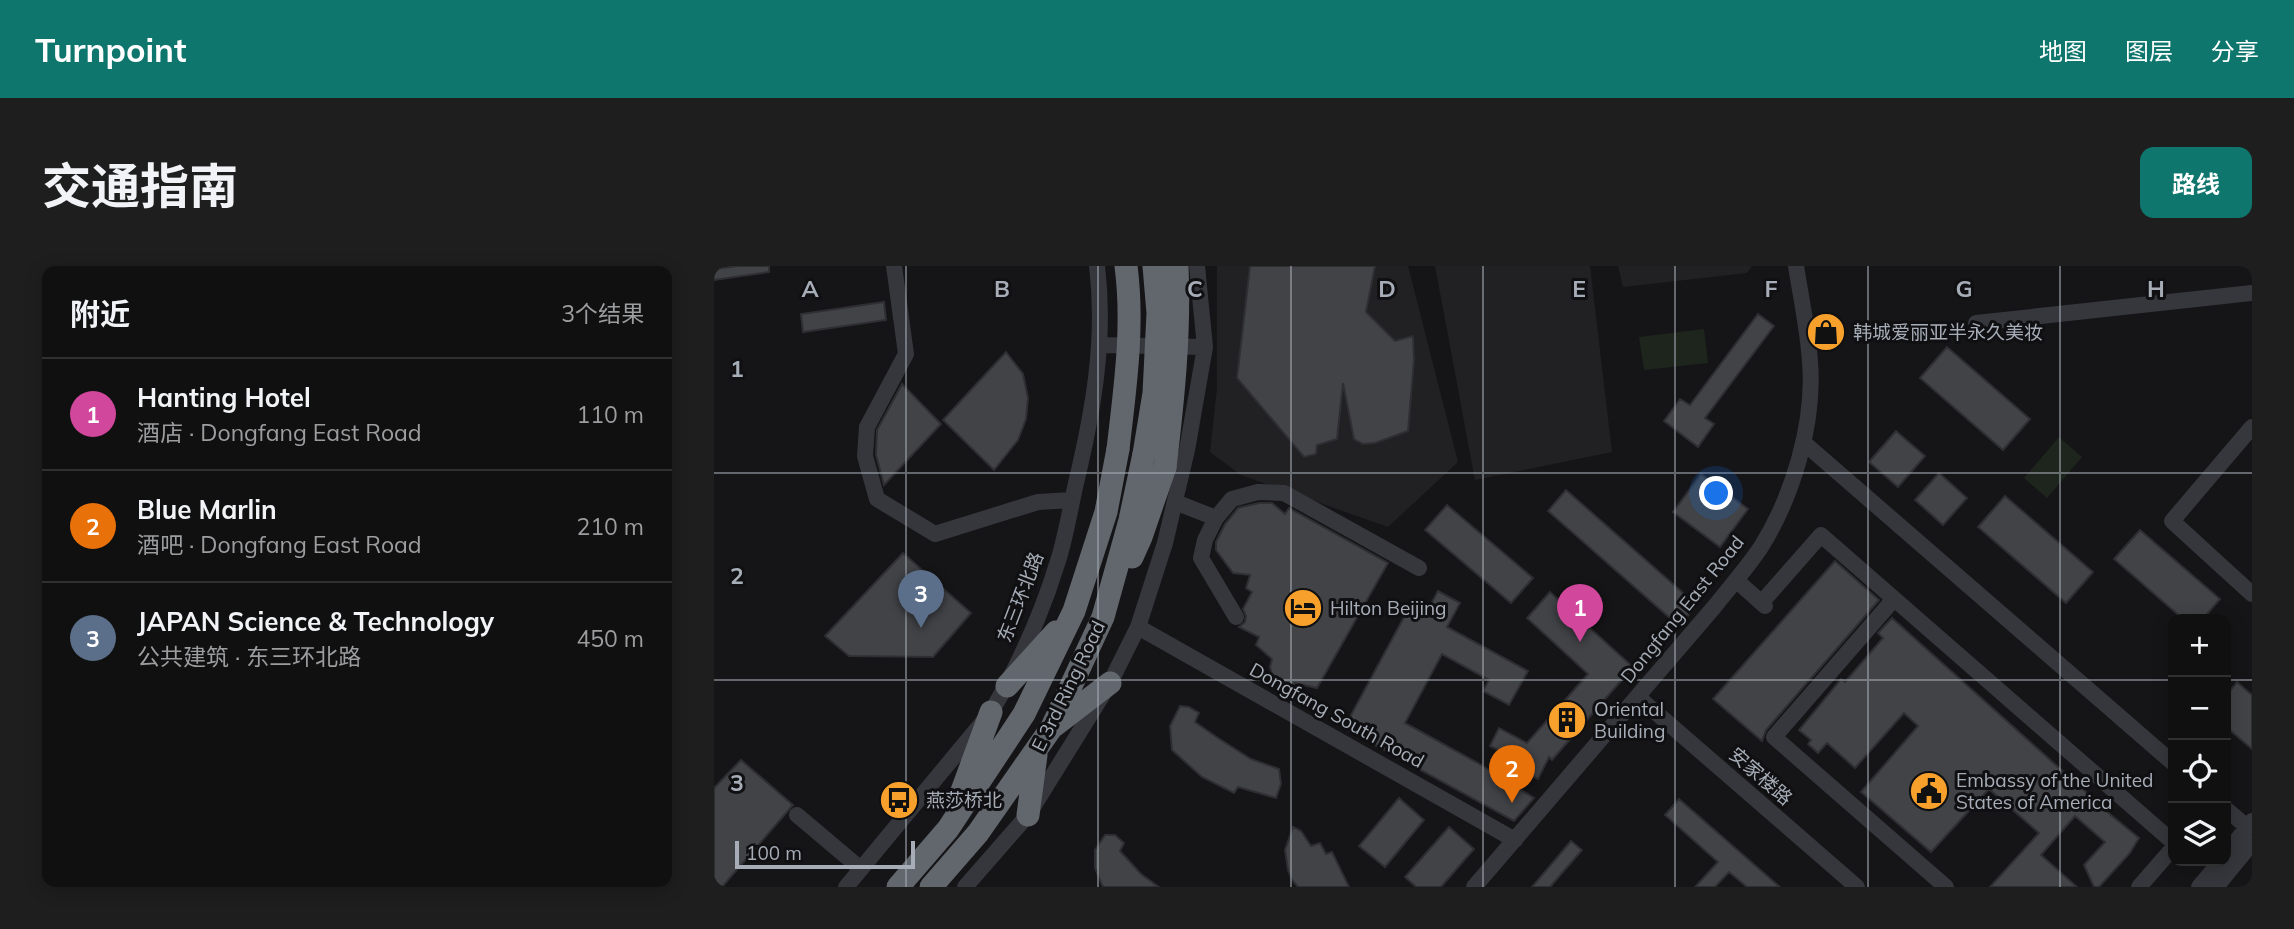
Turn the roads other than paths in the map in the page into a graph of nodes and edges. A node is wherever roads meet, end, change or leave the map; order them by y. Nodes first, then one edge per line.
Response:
1 (894, 266) edge
2 (1097, 266) edge
3 (1126, 266) edge
4 (1154, 266) edge
5 (1177, 266) edge
6 (1197, 266) edge
7 (1796, 266) edge
8 (2252, 293) edge
9 (1976, 323) dead end
10 (1100, 345) junction
11 (1205, 347) junction
12 (2252, 428) edge
13 (1803, 442) junction
14 (1072, 500) junction
15 (1175, 502) junction
16 (1216, 518) junction
17 (1419, 568) dead end
18 (1736, 580) junction
19 (2252, 594) edge
20 (1894, 599) junction
21 (1074, 611) junction
22 (1103, 617) junction
23 (1236, 617) dead end
24 (1138, 627) junction
25 (1110, 683) junction
26 (1007, 686) junction
27 (1637, 697) junction
28 (991, 712) junction
29 (1052, 727) junction
30 (1036, 752) junction
31 (2168, 759) edge
32 (797, 815) dead end
33 (1028, 815) junction
34 (2231, 816) edge
35 (948, 829) junction
36 (2168, 838) edge
37 (1515, 840) junction
38 (2249, 841) edge
39 (2231, 851) edge
40 (2168, 854) edge
41 (2217, 866) edge
42 (861, 869) junction
43 (1946, 880) edge
44 (845, 887) edge
45 (898, 887) edge
46 (931, 887) edge
47 (965, 887) edge
48 (1474, 887) edge
49 (1857, 887) edge
50 (2139, 887) edge
51 (2199, 887) edge
52 (2216, 887) edge

1 - 14 street
2 - 10 street, 东三环北路
3 - 21 highway, E 3rd Ring Road, bridge
4 - 22 highway, E 3rd Ring Road, bridge
5 - 22 highway, bridge
6 - 11 street
7 - 13 street, Dongfang East Road
8 - 9 street
10 - 11 street
10 - 14 street, 东三环北路
11 - 15 street
12 - 19 street
13 - 18 street, Dongfang East Road
13 - 31 street
14 - 26 street, 东三环北路
15 - 16 street
15 - 24 street
16 - 17 street
16 - 23 street
18 - 20 street
18 - 27 street, Dongfang East Road
20 - 36 street
20 - 43 street
21 - 26 highway
21 - 35 highway, E 3rd Ring Road
22 - 29 highway, E 3rd Ring Road
24 - 25 street
24 - 37 street, Dongfang South Road
25 - 29 highway
25 - 33 street
26 - 28 street, 东三环北路
27 - 37 street, Dongfang East Road
27 - 49 street, 安家楼路
28 - 35 highway
28 - 42 street, 东三环北路
29 - 30 highway, E 3rd Ring Road
30 - 33 highway
30 - 46 highway, E 3rd Ring Road
32 - 42 street
33 - 47 street
34 - 38 street
35 - 45 highway, E 3rd Ring Road
37 - 48 street, Dongfang East Road
38 - 39 street
38 - 52 street
40 - 50 street
41 - 51 street
42 - 44 street, 东三环北路

